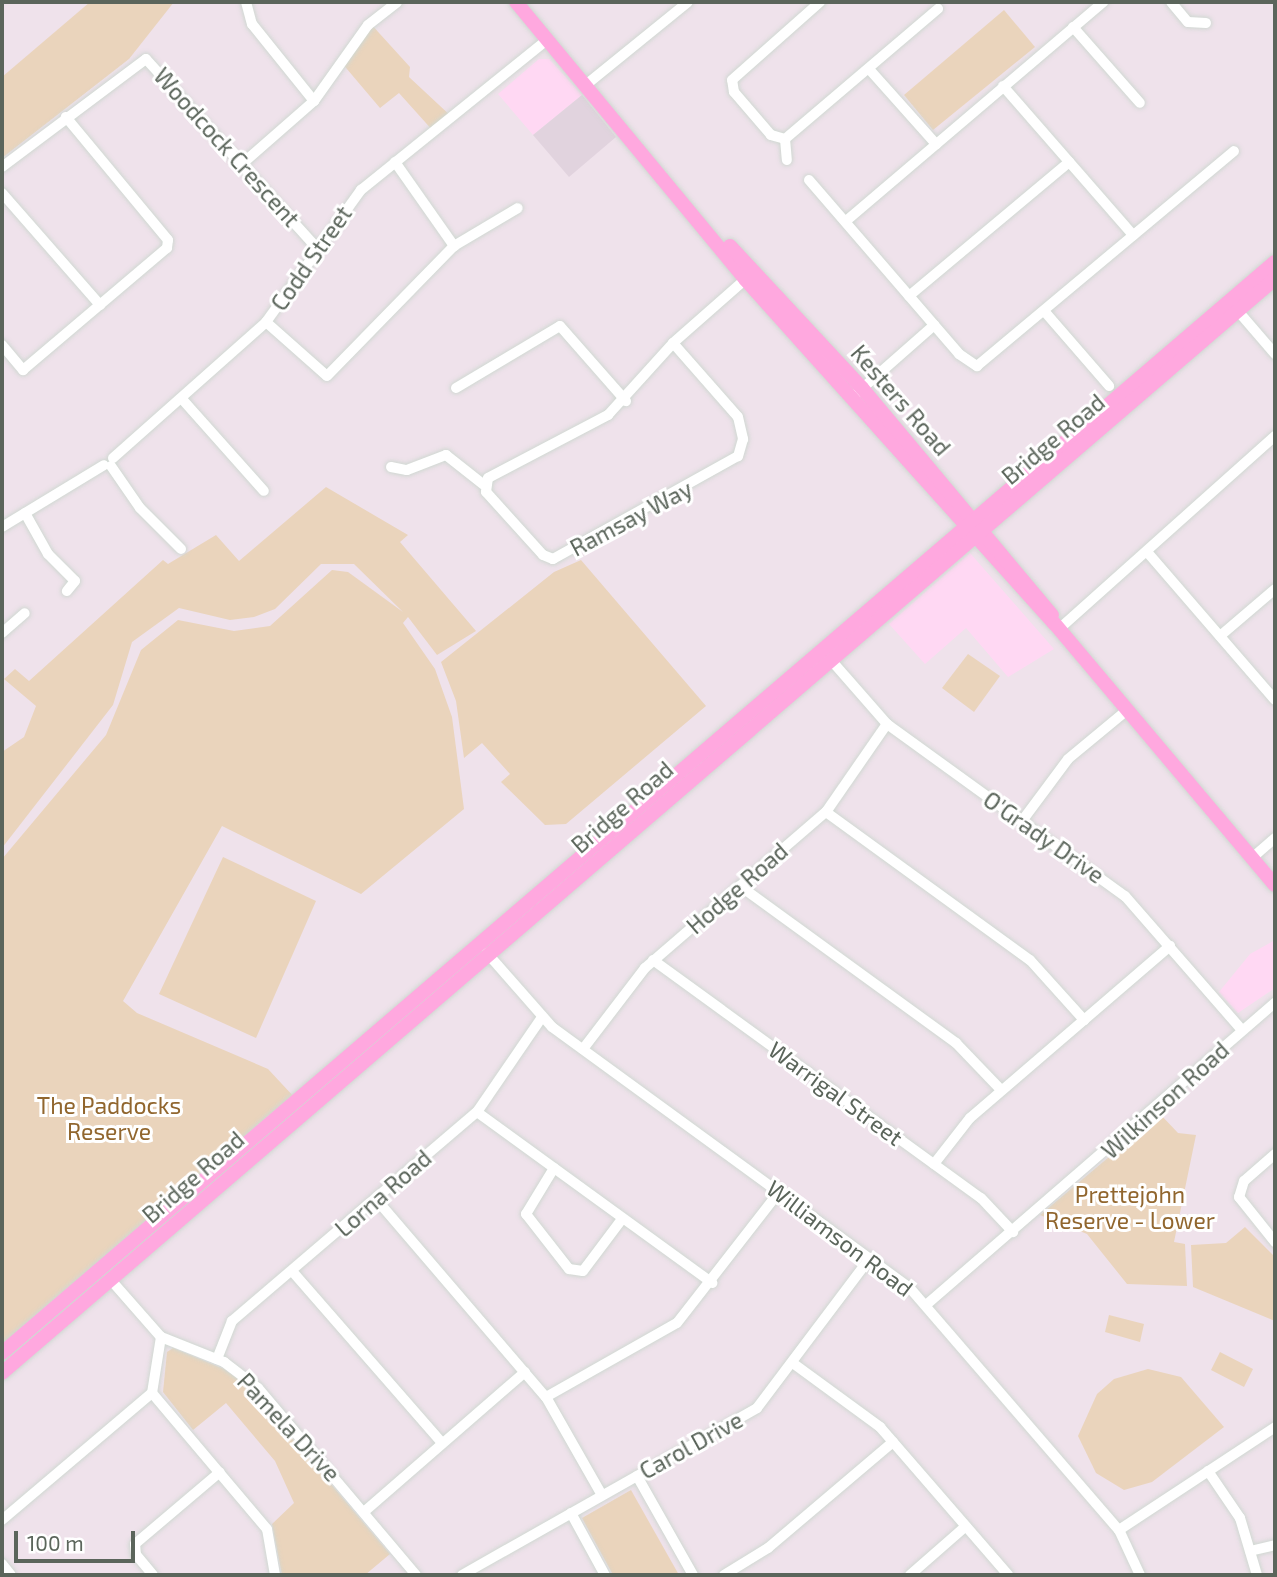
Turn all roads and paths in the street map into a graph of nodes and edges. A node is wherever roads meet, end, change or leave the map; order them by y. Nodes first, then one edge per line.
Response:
1 (246, 2) edge
2 (397, 2) edge
3 (516, 2) edge
4 (820, 2) edge
5 (1103, 2) edge
6 (1171, 2) edge
7 (681, 4) edge
8 (941, 8) edge
9 (1206, 23) dead end
10 (1073, 27) junction
11 (548, 39) junction
12 (869, 69) junction
13 (587, 84) junction
14 (1003, 86) junction
15 (314, 101) junction
16 (1140, 103) dead end
17 (66, 117) junction
18 (785, 139) junction
19 (936, 144) junction
20 (1234, 150) dead end
21 (787, 160) dead end
22 (396, 162) junction
23 (1069, 162) junction
24 (242, 164) junction
25 (2, 167) edge
26 (809, 180) dead end
27 (2, 193) edge
28 (518, 208) dead end
29 (846, 221) junction
30 (1133, 235) junction
31 (454, 246) junction
32 (316, 247) junction
33 (1275, 262) edge
34 (750, 275) junction
35 (1275, 279) edge
36 (909, 296) junction
37 (100, 305) junction
38 (1234, 306) junction
39 (1045, 312) junction
40 (266, 322) junction
41 (934, 325) junction
42 (673, 342) junction
43 (2, 345) edge
44 (1275, 354) edge
45 (977, 366) junction
46 (976, 379) dead end
47 (1109, 386) dead end
48 (456, 388) dead end
49 (856, 394) junction
50 (182, 399) junction
51 (626, 401) junction
52 (1275, 436) edge
53 (109, 463) junction
54 (391, 467) dead end
55 (484, 485) junction
56 (264, 491) dead end
57 (958, 500) junction
58 (991, 504) junction
59 (25, 513) junction
60 (2, 527) edge
61 (973, 528) junction
62 (181, 549) dead end
63 (1148, 553) junction
64 (1275, 589) edge
65 (66, 590) dead end
66 (25, 613) dead end
67 (1057, 627) junction
68 (2, 634) edge
69 (1220, 636) junction
70 (826, 654) junction
71 (1275, 700) edge
72 (1126, 711) junction
73 (887, 724) junction
74 (826, 812) junction
75 (1022, 821) junction
76 (1275, 838) edge
77 (588, 858) junction
78 (1252, 858) junction
79 (1275, 885) edge
80 (740, 886) junction
81 (477, 942) junction
82 (1170, 946) junction
83 (487, 953) junction
84 (653, 960) junction
85 (1275, 1003) edge
86 (542, 1017) junction
87 (1084, 1020) junction
88 (377, 1027) junction
89 (1242, 1030) junction
90 (388, 1039) junction
91 (583, 1049) junction
92 (1000, 1090) junction
93 (477, 1112) junction
94 (1275, 1154) edge
95 (934, 1164) junction
96 (554, 1168) junction
97 (779, 1192) junction
98 (376, 1199) junction
99 (622, 1219) junction
100 (1013, 1232) junction
101 (1275, 1242) edge
102 (870, 1258) junction
103 (292, 1271) junction
104 (105, 1274) junction
105 (712, 1283) junction
106 (926, 1305) junction
107 (161, 1337) junction
108 (2, 1353) edge
109 (216, 1359) junction
110 (794, 1364) junction
111 (2, 1373) edge
112 (525, 1373) junction
113 (152, 1393) junction
114 (546, 1397) junction
115 (1275, 1427) edge
116 (893, 1441) junction
117 (442, 1443) junction
118 (1208, 1471) junction
119 (220, 1472) junction
120 (637, 1476) junction
121 (602, 1495) junction
122 (365, 1511) junction
123 (571, 1513) junction
124 (2, 1521) edge
125 (966, 1526) junction
126 (1119, 1530) junction
127 (1275, 1545) edge
128 (1251, 1551) junction
129 (2, 1564) edge
130 (10, 1575) edge
131 (153, 1575) edge
132 (275, 1575) edge
133 (416, 1575) edge
134 (462, 1575) edge
135 (605, 1575) edge
136 (693, 1575) edge
137 (724, 1575) edge
138 (910, 1575) edge
139 (1008, 1575) edge
140 (1140, 1575) edge
141 (1257, 1575) edge

1 - 15 street
2 - 15 street
3 - 11 main road, Kesters Road
4 - 18 street
5 - 10 street
6 - 9 street
7 - 13 street
8 - 12 street
10 - 14 street
10 - 16 street
11 - 13 main road, Kesters Road
11 - 22 street, Codd Street
12 - 18 street
12 - 19 street
13 - 34 main road, Kesters Road
14 - 19 street
14 - 23 street
15 - 24 street
17 - 24 street, Woodcock Crescent
17 - 25 street, Woodcock Crescent
17 - 37 street
18 - 21 street
19 - 29 street
20 - 30 street
22 - 31 street
22 - 32 street, Codd Street
23 - 30 street
23 - 36 street
24 - 32 street, Woodcock Crescent
26 - 29 street
27 - 37 street
28 - 31 street
29 - 36 street
30 - 39 street
31 - 40 street
32 - 40 street, Codd Street
33 - 38 main road, Bridge Road
34 - 42 street
34 - 49 main road, Kesters Road
35 - 38 main road, Bridge Road
36 - 41 street
37 - 43 street
38 - 44 street
38 - 58 main road, Bridge Road
38 - 61 main road, Bridge Road
39 - 45 street
39 - 47 street
40 - 50 street, Codd Street
41 - 45 street
41 - 49 street
42 - 51 street
42 - 55 street, Ramsay Way
45 - 46 street
48 - 51 street
49 - 57 main road, Kesters Road
49 - 61 main road, Kesters Road
50 - 53 street, Codd Street
50 - 56 street
51 - 55 street
52 - 63 street
53 - 59 street, Codd Street
53 - 62 street
54 - 55 street
57 - 58 main road
57 - 61 main road, Kesters Road
58 - 61 main road, Bridge Road
59 - 60 street, Codd Street
59 - 65 street
61 - 67 main road, Kesters Road
61 - 70 main road, Bridge Road
63 - 67 street
63 - 69 street
64 - 69 street
66 - 68 street
67 - 72 main road, Kesters Road
69 - 71 street
70 - 73 street, O'Grady Drive
70 - 77 main road, Bridge Road
72 - 75 street
72 - 78 main road, Kesters Road
73 - 74 street, Hodge Road
73 - 75 street, O'Grady Drive
74 - 80 street, Hodge Road
74 - 87 street
75 - 82 street, O'Grady Drive
76 - 78 street
77 - 81 main road, Bridge Road
77 - 83 main road, Bridge Road
78 - 79 main road, Kesters Road
80 - 84 street, Hodge Road
80 - 92 street
81 - 83 main road
81 - 88 main road, Bridge Road
82 - 87 street
82 - 89 street, O'Grady Drive
83 - 86 street, Williamson Road
83 - 90 main road, Bridge Road
84 - 91 street, Hodge Road
84 - 95 street, Warrigal Street
85 - 89 street, Wilkinson Road
86 - 91 street, Williamson Road
86 - 93 street, Lorna Road
87 - 92 street
88 - 90 main road
88 - 104 main road, Bridge Road
89 - 100 street, Wilkinson Road
90 - 104 main road, Bridge Road
91 - 97 street, Williamson Road
92 - 95 street
93 - 96 street
93 - 98 street, Lorna Road
94 - 101 street
95 - 100 street, Warrigal Street
96 - 99 street
96 - 99 street
97 - 102 street, Williamson Road
97 - 105 street
98 - 103 street, Lorna Road
98 - 112 street
99 - 105 street
100 - 106 street, Wilkinson Road
102 - 106 street, Williamson Road
102 - 110 street, Carol Drive
103 - 109 street, Lorna Road
103 - 117 street
104 - 107 street, Pamela Drive
104 - 108 main road, Bridge Road
104 - 111 main road, Bridge Road
105 - 114 street
106 - 126 street, Williamson Road
107 - 109 street, Pamela Drive
107 - 113 street
109 - 122 street, Pamela Drive
110 - 116 street
110 - 120 street, Carol Drive
112 - 114 street
112 - 117 street
113 - 119 street
113 - 124 street
114 - 121 street
115 - 118 street
116 - 125 street
116 - 137 street
117 - 122 street
118 - 126 street
118 - 128 street
119 - 131 street
119 - 132 street
120 - 121 street, Carol Drive
120 - 136 street
121 - 123 street, Carol Drive
122 - 133 street, Pamela Drive
123 - 134 street, Carol Drive
123 - 135 street
125 - 138 street
125 - 139 street
126 - 140 street, Williamson Road
127 - 128 street
128 - 141 street
129 - 130 street

